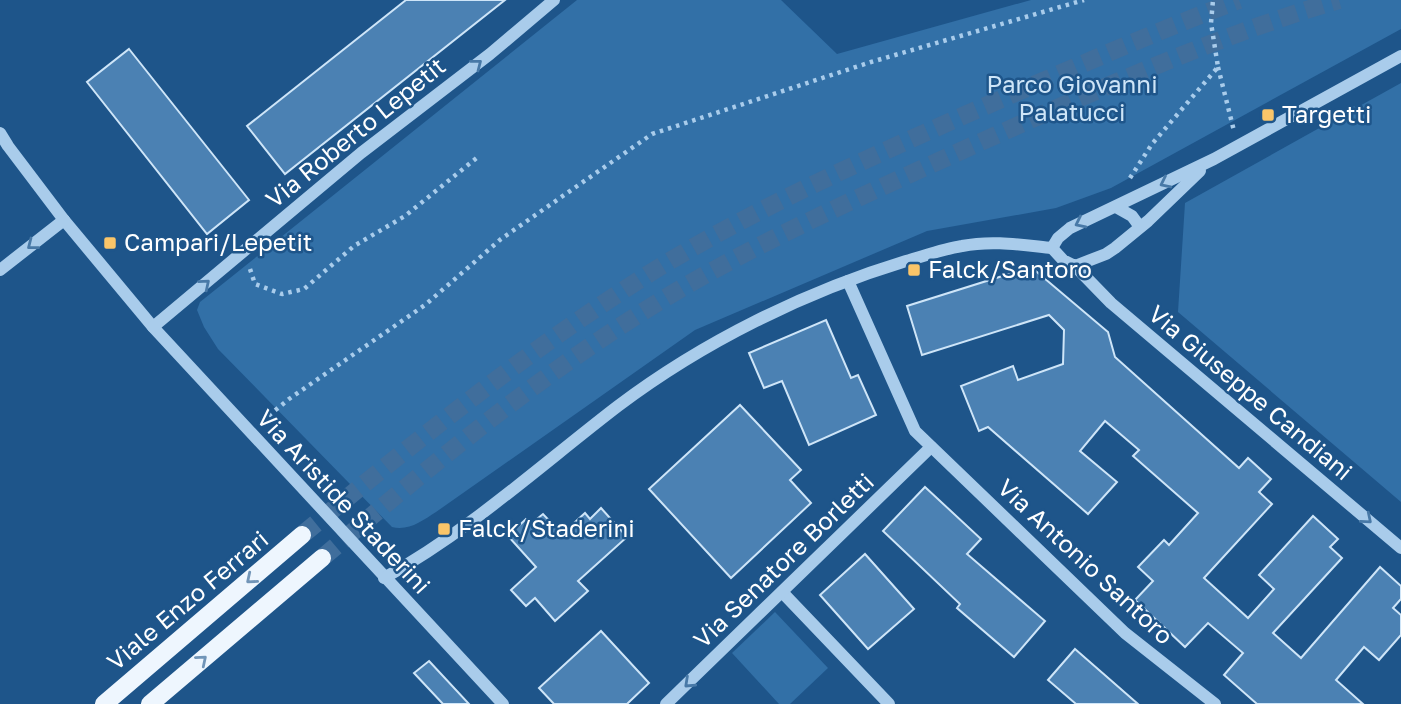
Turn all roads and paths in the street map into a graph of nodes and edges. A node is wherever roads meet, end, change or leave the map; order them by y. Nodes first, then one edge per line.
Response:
1 (554, 0) edge
2 (1084, 0) edge
3 (1213, 0) edge
4 (1401, 56) edge
5 (1218, 67) junction
6 (0, 133) edge
7 (1238, 145) junction
8 (479, 156) dead end
9 (1213, 159) junction
10 (1116, 207) junction
11 (64, 220) junction
12 (1140, 227) junction
13 (1052, 248) junction
14 (243, 252) junction
15 (1075, 266) junction
16 (0, 270) edge
17 (848, 281) junction
18 (153, 327) junction
19 (249, 432) junction
20 (931, 447) junction
21 (303, 535) tunnel mouth
22 (1401, 548) edge
23 (322, 558) tunnel mouth
24 (384, 578) junction
25 (782, 592) junction
26 (104, 704) edge
27 (150, 704) edge
28 (503, 704) edge
29 (666, 704) edge
30 (889, 704) edge
31 (1215, 704) edge

14 -> 1 street, Via Roberto Lepetit
2 - 19 path
3 - 5 path
4 - 7 street
5 - 7 path
5 - 10 path
6 - 11 street, Via Aristide Staderini
7 - 9 street
8 - 14 path
9 -> 10 street
9 - 12 street
10 - 12 street
10 -> 13 street
11 -> 16 street
11 - 18 street, Via Aristide Staderini
12 - 15 street
13 - 15 street, Via Giuseppe Candiani
13 - 17 street
18 -> 14 street, Via Roberto Lepetit
15 -> 22 street, Via Giuseppe Candiani
17 - 20 street, Via Antonio Santoro
17 - 24 street
18 - 19 street, Via Aristide Staderini
19 - 24 street, Via Aristide Staderini
20 - 25 street, Via Senatore Borletti
20 - 31 street, Via Antonio Santoro
21 -> 26 main road, Viale Enzo Ferrari
27 -> 23 main road
24 - 28 street, Via Aristide Staderini
25 -> 29 street, Via Senatore Borletti
25 - 30 street

